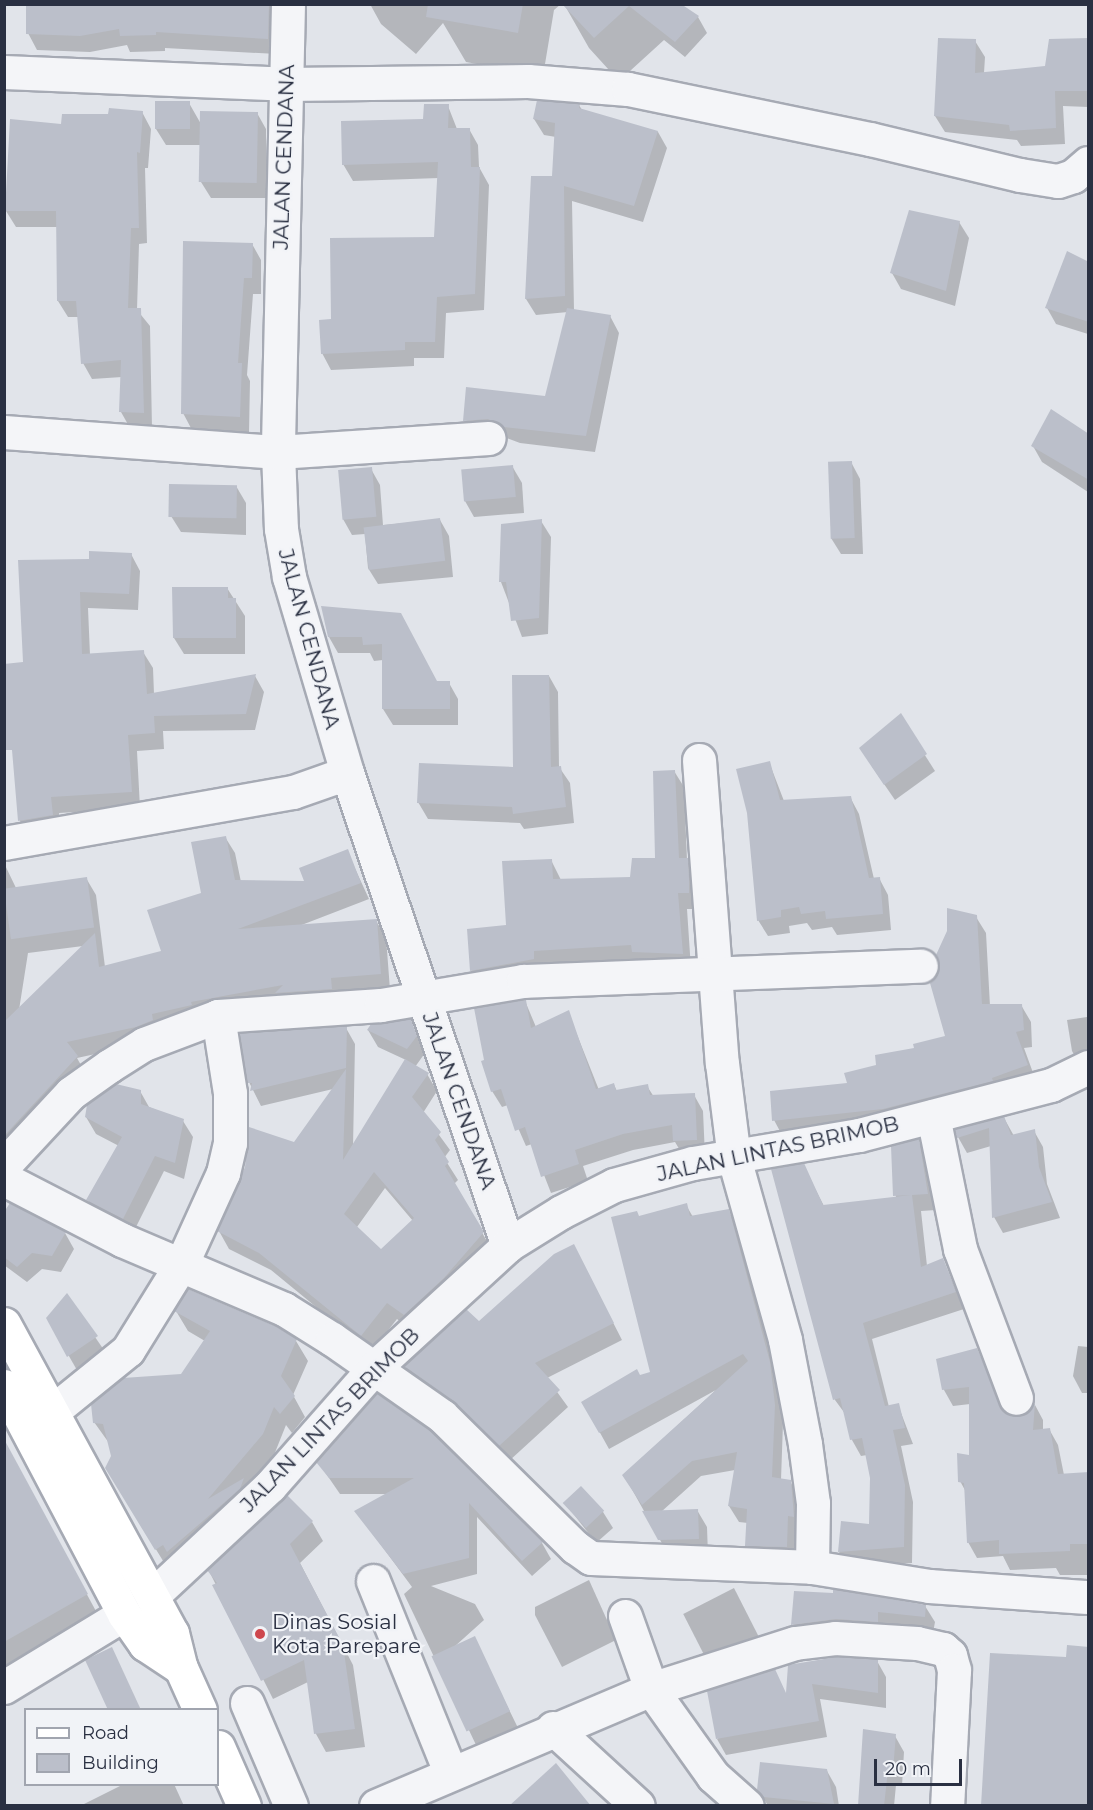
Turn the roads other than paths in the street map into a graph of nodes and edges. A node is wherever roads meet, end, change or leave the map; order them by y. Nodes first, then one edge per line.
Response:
1 (288, 4) edge
2 (4, 72) edge
3 (286, 84) junction
4 (1089, 163) edge
5 (4, 432) edge
6 (489, 438) dead end
7 (278, 452) junction
8 (699, 760) dead end
9 (347, 773) junction
10 (4, 843) edge
11 (921, 966) dead end
12 (715, 972) junction
13 (423, 998) junction
14 (218, 1016) junction
15 (1089, 1067) edge
16 (933, 1116) junction
17 (734, 1158) junction
18 (4, 1165) edge
19 (4, 1179) edge
20 (508, 1245) junction
21 (182, 1263) junction
22 (4, 1324) edge
23 (374, 1368) junction
24 (4, 1386) edge
25 (1016, 1398) dead end
26 (54, 1410) junction
27 (812, 1567) junction
28 (373, 1581) dead end
29 (152, 1596) junction
30 (1089, 1598) edge
31 (124, 1614) junction
32 (625, 1616) dead end
33 (181, 1668) junction
34 (4, 1687) edge
35 (651, 1689) junction
36 (247, 1703) dead end
37 (199, 1708) edge
38 (553, 1728) junction
39 (219, 1749) edge
40 (450, 1772) junction
41 (244, 1806) edge
42 (291, 1806) edge
43 (376, 1806) edge
44 (638, 1806) edge
45 (747, 1806) edge
46 (947, 1806) edge

1 - 3 street, JALAN CENDANA
2 - 3 street
3 - 4 street
3 - 7 street, JALAN CENDANA
5 - 7 street
6 - 7 street
7 - 9 street, JALAN CENDANA
8 - 12 street
9 - 10 street
9 - 13 street, JALAN CENDANA
11 - 12 street
12 - 13 street
12 - 17 street
13 - 14 street
13 - 20 street, JALAN CENDANA
14 - 18 street
14 - 21 street
15 - 16 street, JALAN LINTAS BRIMOB
16 - 17 street, JALAN LINTAS BRIMOB
16 - 25 street
17 - 20 street, JALAN LINTAS BRIMOB
17 - 27 street
19 - 21 street
20 - 23 street, JALAN LINTAS BRIMOB
21 - 23 street
21 - 26 street
22 - 26 main road
23 - 27 street
23 - 29 street, JALAN LINTAS BRIMOB
24 - 31 main road
26 - 29 main road
27 - 30 street
28 - 40 street
29 - 31 main road
29 - 33 main road
31 - 33 main road
31 - 34 street
32 - 35 street
33 - 37 main road
35 - 38 street
35 - 45 street
35 - 46 street
36 - 42 street
38 - 40 street
38 - 44 street
39 - 41 main road
40 - 43 street

